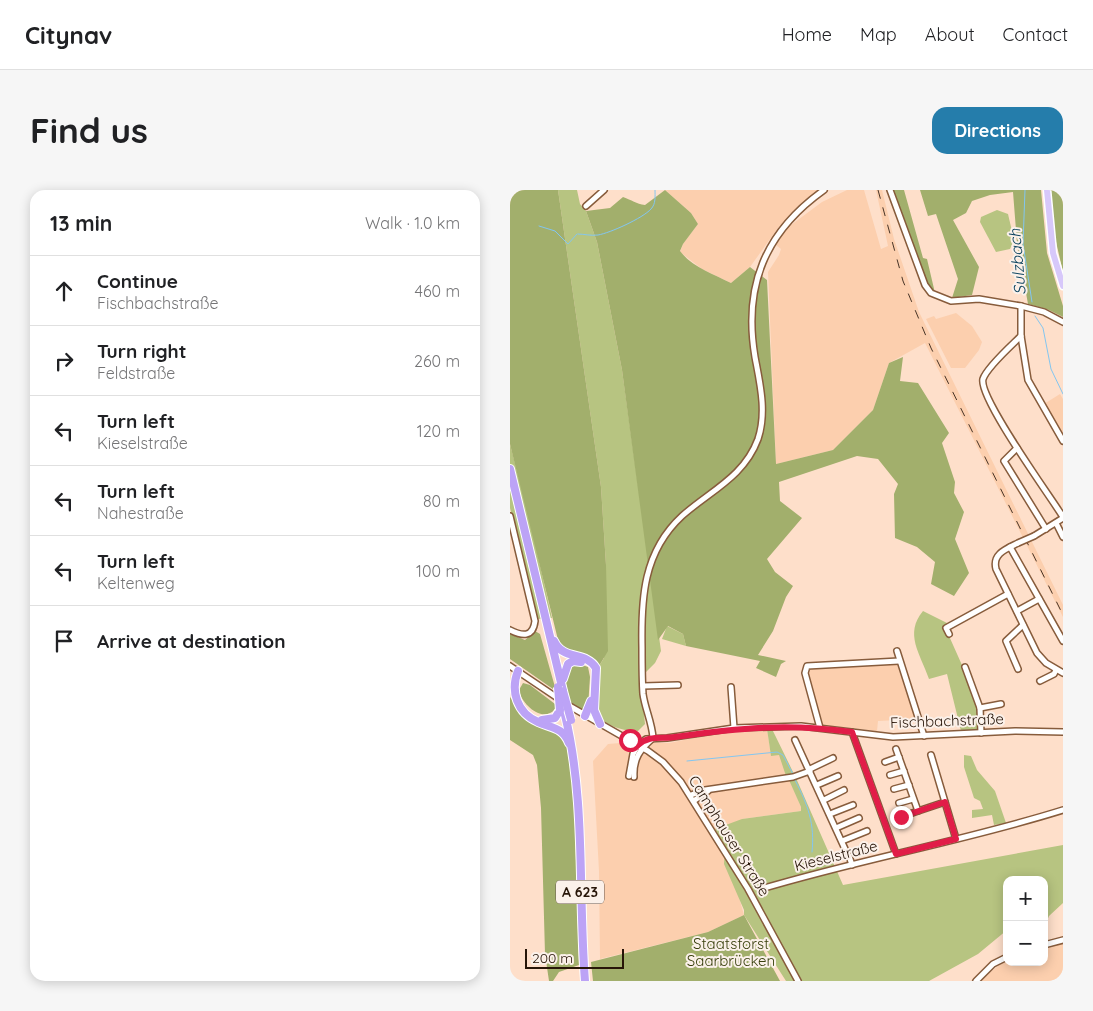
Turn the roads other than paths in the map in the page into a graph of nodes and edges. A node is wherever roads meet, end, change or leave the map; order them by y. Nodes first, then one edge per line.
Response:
1 (604, 190) edge
2 (824, 190) edge
3 (890, 190) edge
4 (1047, 190) edge
5 (586, 206) dead end
6 (1063, 286) edge
7 (1021, 306) junction
8 (1063, 322) edge
9 (1021, 336) junction
10 (1063, 441) edge
11 (1017, 448) junction
12 (510, 469) edge
13 (510, 486) edge
14 (510, 516) edge
15 (1063, 517) edge
16 (1056, 523) junction
17 (1046, 529) junction
18 (1063, 537) edge
19 (1010, 547) junction
20 (1008, 594) junction
21 (1039, 599) junction
22 (1017, 611) junction
23 (548, 625) junction
24 (1023, 625) junction
25 (510, 630) edge
26 (949, 634) dead end
27 (1063, 641) edge
28 (897, 651) dead end
29 (899, 661) junction
30 (510, 666) edge
31 (965, 666) dead end
32 (1018, 669) dead end
33 (1056, 670) junction
34 (520, 673) junction
35 (1063, 673) edge
36 (1040, 681) dead end
37 (678, 685) dead end
38 (559, 686) junction
39 (643, 686) junction
40 (731, 686) dead end
41 (1001, 704) dead end
42 (980, 708) junction
43 (594, 710) junction
44 (565, 715) junction
45 (586, 717) junction
46 (600, 724) junction
47 (734, 728) junction
48 (820, 728) junction
49 (852, 732) junction
50 (1063, 732) edge
51 (981, 733) junction
52 (924, 736) junction
53 (626, 738) junction
54 (653, 738) junction
55 (794, 740) dead end
56 (641, 746) junction
57 (896, 749) dead end
58 (633, 754) junction
59 (931, 754) dead end
60 (899, 757) junction
61 (833, 758) dead end
62 (575, 760) junction
63 (885, 762) dead end
64 (810, 770) junction
65 (904, 771) junction
66 (890, 775) dead end
67 (838, 776) dead end
68 (817, 785) junction
69 (909, 785) junction
70 (894, 789) dead end
71 (844, 790) dead end
72 (693, 798) junction
73 (913, 799) junction
74 (824, 800) junction
75 (899, 802) dead end
76 (945, 802) junction
77 (853, 805) dead end
78 (1063, 810) edge
79 (918, 811) junction
80 (830, 814) junction
81 (901, 817) dead end
82 (859, 818) dead end
83 (836, 828) junction
84 (867, 831) dead end
85 (956, 839) junction
86 (842, 841) junction
87 (845, 849) dead end
88 (896, 854) junction
89 (848, 856) dead end
90 (852, 865) junction
91 (761, 889) dead end
92 (1063, 940) edge
93 (1048, 944) edge
94 (1003, 958) edge
95 (584, 981) edge
96 (590, 981) edge
97 (798, 981) edge
98 (976, 981) edge

1 - 5 street
2 - 39 street
3 - 7 street
4 - 6 main road
7 - 8 street
7 - 9 street
9 - 10 street
9 - 11 street
11 - 15 street
11 - 17 street
12 - 23 highway, A 623
13 - 38 highway, A 623
14 - 25 street
15 - 16 street
16 - 17 street
16 - 18 street
17 - 19 street, bridge
19 - 20 street
19 - 21 street
20 - 22 street
20 - 26 street
21 - 22 street
21 - 27 street
22 - 24 street
23 - 38 highway, A 623
23 - 43 highway, A 623
24 - 32 street
24 - 33 street
28 - 29 street
29 - 48 street
29 - 52 street
30 - 34 street, Camphauser Straße
31 - 42 street
33 - 35 street
33 - 36 street
34 - 44 highway
34 - 45 street, Camphauser Straße
34 - 62 highway
37 - 39 street
38 - 44 highway, bridge
38 - 44 highway, A 623, bridge
38 - 45 highway
39 - 54 street
40 - 47 street
41 - 42 street
42 - 51 street
43 - 45 highway
43 - 46 highway
44 - 62 highway, A 623
44 - 96 highway, A 623
45 - 46 street, Camphauser Straße
46 - 53 street, Camphauser Straße
47 - 48 street, Fischbachstraße
47 - 54 street, Fischbachstraße
48 - 49 street, Fischbachstraße
49 - 52 street, Fischbachstraße
49 - 88 street
50 - 51 street, Fischbachstraße
51 - 52 street, Fischbachstraße
53 - 56 street, Camphauser Straße
53 - 58 street
54 - 56 street, Fischbachstraße
55 - 64 street
56 - 58 street
56 - 58 street
56 - 72 street, Camphauser Straße
57 - 60 street
59 - 76 street
60 - 63 street
60 - 65 street
61 - 64 street
62 - 95 highway, A 623
64 - 68 street
64 - 72 street
65 - 66 street
65 - 69 street
67 - 68 street
68 - 74 street
69 - 70 street
69 - 73 street
71 - 74 street
72 - 97 street, Camphauser Straße
73 - 75 street
73 - 79 street
74 - 80 street
76 - 79 street
76 - 85 street
77 - 80 street
78 - 85 street, Kieselstraße
79 - 81 street
80 - 83 street
82 - 83 street
83 - 86 street
84 - 86 street
85 - 88 street, Kieselstraße
86 - 87 street
88 - 90 street, Kieselstraße
89 - 90 street
90 - 91 street, Kieselstraße
92 - 93 street
94 - 98 street

